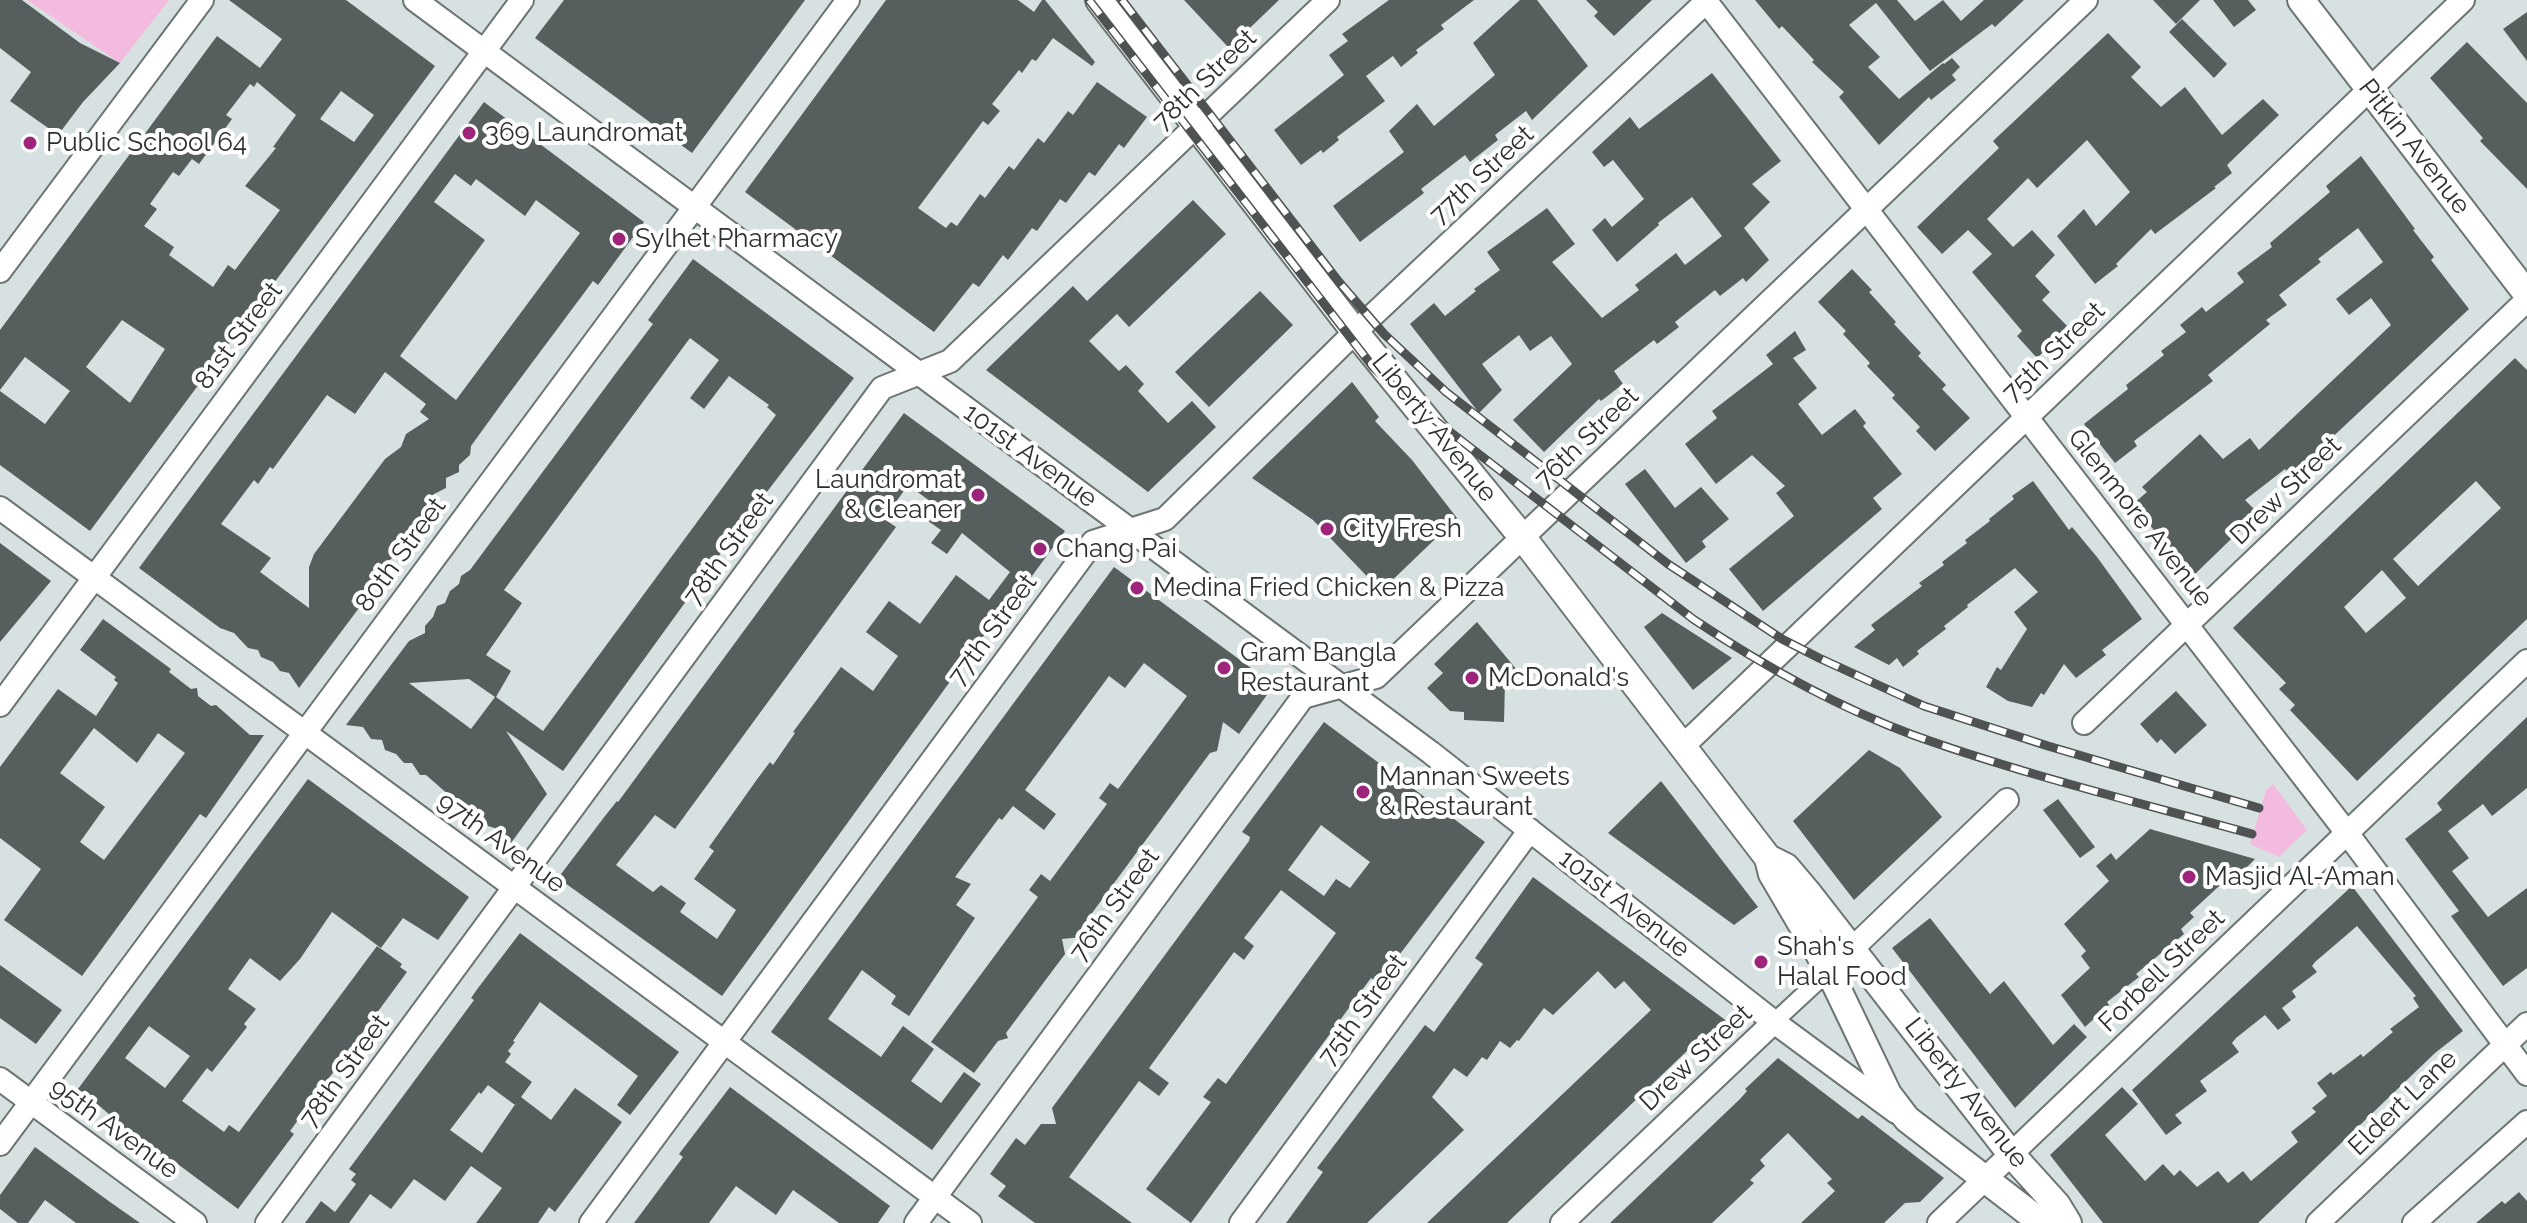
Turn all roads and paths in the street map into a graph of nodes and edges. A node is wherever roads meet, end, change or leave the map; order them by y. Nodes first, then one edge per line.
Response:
1 (202, 0) edge
2 (415, 0) edge
3 (522, 0) edge
4 (848, 0) edge
5 (1099, 0) edge
6 (1328, 0) edge
7 (2301, 0) edge
8 (2463, 0) edge
9 (1706, 1) edge
10 (2081, 2) edge
11 (484, 51) junction
12 (2370, 89) junction
13 (1195, 128) junction
14 (694, 207) junction
15 (1867, 210) junction
16 (0, 271) edge
17 (2527, 294) edge
18 (2527, 300) edge
19 (1355, 332) junction
20 (918, 374) junction
21 (2027, 417) junction
22 (0, 508) edge
23 (1129, 529) junction
24 (1523, 538) junction
25 (95, 577) junction
26 (2187, 625) junction
27 (2527, 661) edge
28 (1342, 686) junction
29 (0, 705) edge
30 (2084, 723) dead end
31 (305, 733) junction
32 (1683, 746) junction
33 (2007, 800) dead end
34 (1530, 830) junction
35 (2347, 833) junction
36 (1768, 858) junction
37 (515, 888) junction
38 (1851, 948) junction
39 (1829, 971) junction
40 (1774, 1022) junction
41 (2527, 1024) edge
42 (725, 1042) junction
43 (2506, 1044) junction
44 (2527, 1074) edge
45 (0, 1079) edge
46 (31, 1102) junction
47 (1907, 1119) junction
48 (2527, 1122) edge
49 (0, 1144) edge
50 (2011, 1154) junction
51 (1986, 1178) junction
52 (935, 1198) junction
53 (195, 1223) edge
54 (267, 1223) edge
55 (591, 1223) edge
56 (916, 1223) edge
57 (970, 1223) edge
58 (1241, 1223) edge
59 (1562, 1223) edge
60 (1939, 1223) edge
61 (2042, 1223) edge
62 (2068, 1223) edge
63 (2318, 1223) edge
64 (2414, 1223) edge

1 - 16 street
2 - 11 street, 101st Avenue
3 - 11 street, 81st Street
4 - 14 street, 80th Street
5 - 13 street, Liberty Avenue
6 - 13 street, 78th Street
7 - 12 street, Pitkin Avenue
8 - 12 street, 75th Street
9 - 15 street, Glenmore Avenue
9 - 19 street, 77th Street
10 - 15 street, 76th Street
11 - 14 street, 101st Avenue
11 - 25 street, 81st Street
12 - 17 street, Pitkin Avenue
12 - 21 street, 75th Street
13 - 19 street, Liberty Avenue
13 - 20 street, 78th Street
14 - 20 street, 101st Avenue
14 - 31 street, 80th Street
15 - 21 street, Glenmore Avenue
15 - 24 street, 76th Street
18 - 26 street, Drew Street
19 - 23 street, 77th Street
19 - 24 street, Liberty Avenue
20 - 23 street, 101st Avenue
20 - 37 street, 78th Street
21 - 26 street, Glenmore Avenue
21 - 32 street, 75th Street
22 - 25 street, 97th Avenue
23 - 28 street, 101st Avenue
23 - 42 street, 77th Street
24 - 28 street, 76th Street
24 - 32 street, Liberty Avenue
25 - 29 street, 81st Street
25 - 31 street, 97th Avenue
26 - 30 street, Drew Street
26 - 35 street, Glenmore Avenue
27 - 35 street, Forbell Street
28 - 34 street, 101st Avenue
28 - 52 street, 76th Street
31 - 37 street, 97th Avenue
31 - 46 street, 80th Street
32 - 36 street, Liberty Avenue
33 - 38 street, Drew Street
34 - 40 street, 101st Avenue
34 - 58 street, 75th Street
35 - 43 street, Glenmore Avenue
35 - 50 street, Forbell Street
36 - 38 street, Liberty Avenue
36 - 39 street, Liberty Avenue
37 - 42 street, 97th Avenue
37 - 54 street, 78th Street
38 - 39 street, Drew Street
38 - 50 street, Liberty Avenue
39 - 40 street, Drew Street
39 - 47 street, Liberty Avenue
40 - 47 street, 101st Avenue
40 - 59 street, Drew Street
41 - 43 street, Eldert Lane
42 - 52 street, 97th Avenue
42 - 55 street, 77th Street
43 - 44 street, Glenmore Avenue
43 - 63 street, Eldert Lane
45 - 46 street, 95th Avenue
46 - 49 street, 80th Street
46 - 53 street, 95th Avenue
47 - 51 street, 101st Avenue
48 - 64 street
50 - 51 street, Forbell Street
50 - 62 street, Liberty Avenue
51 - 60 street, Forbell Street
51 - 61 street, Liberty Avenue
52 - 56 street, 76th Street
52 - 57 street, 97th Avenue

